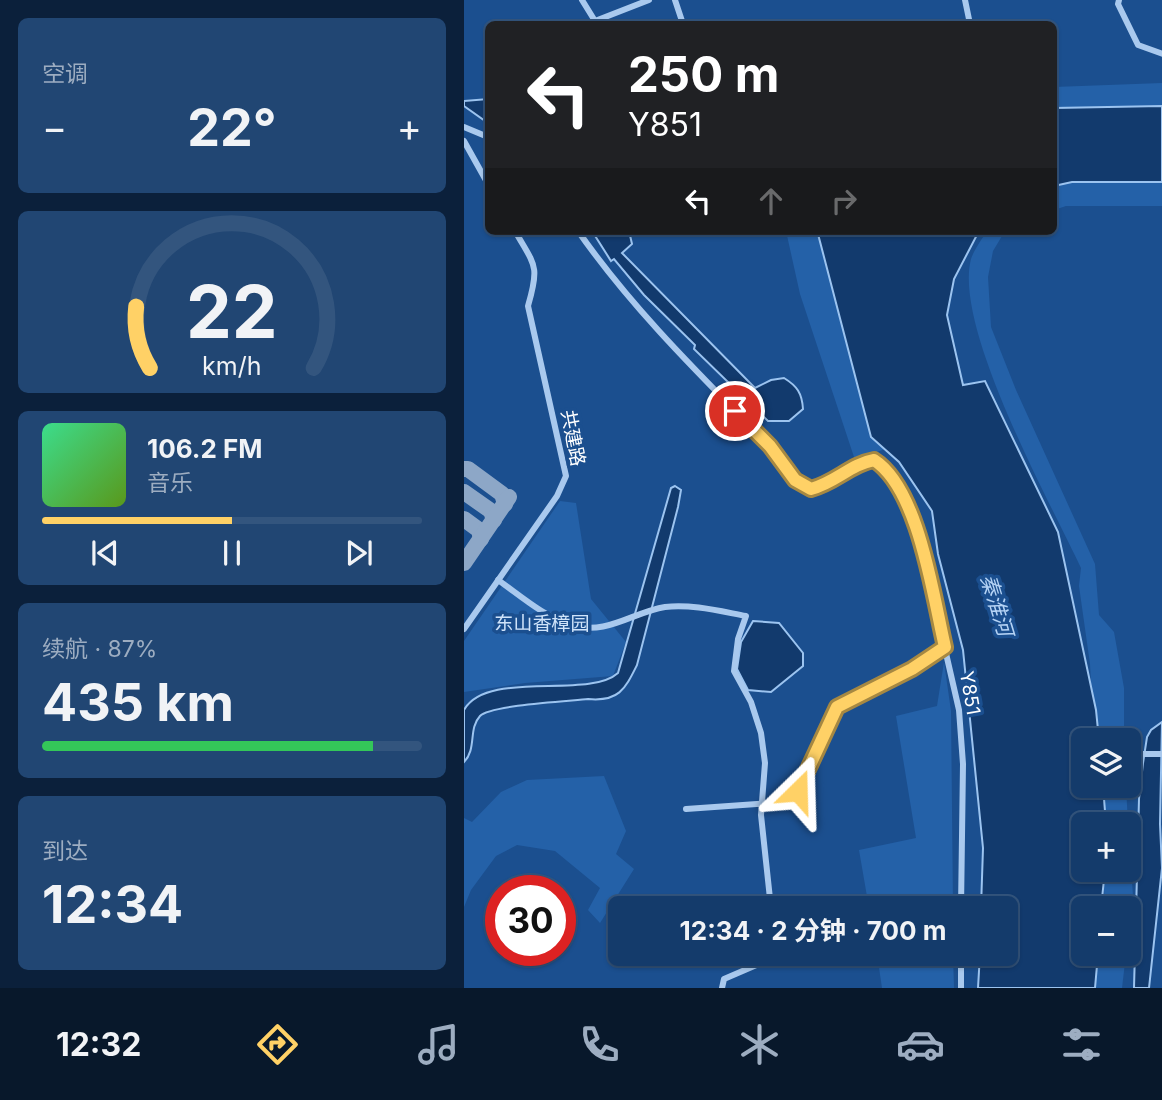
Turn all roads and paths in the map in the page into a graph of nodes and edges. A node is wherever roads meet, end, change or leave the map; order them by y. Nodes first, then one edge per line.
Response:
1 (582, 0) edge
2 (648, 0) edge
3 (675, 0) edge
4 (965, 0) edge
5 (1119, 0) edge
6 (682, 21) edge
7 (969, 21) edge
8 (1162, 54) edge
9 (464, 127) edge
10 (485, 137) edge
11 (464, 141) edge
12 (485, 179) edge
13 (517, 235) edge
14 (581, 235) edge
15 (498, 580) junction
16 (464, 629) edge
17 (945, 647) junction
18 (1141, 754) edge
19 (1162, 754) edge
20 (762, 804) junction
21 (686, 808) dead end
22 (770, 896) edge
23 (961, 896) edge
24 (754, 966) edge
25 (961, 966) edge
26 (722, 988) edge
27 (961, 988) edge

1 - 2 street
3 - 6 street
4 - 7 street
5 - 8 street
9 - 10 street
11 - 12 street
13 - 15 street, 共建路
14 - 17 street, Y851
15 - 16 street, 共建路
15 - 20 street
17 - 20 street
17 - 23 street, Y851
18 - 19 street
20 - 21 street
20 - 22 street
24 - 26 street
25 - 27 street

